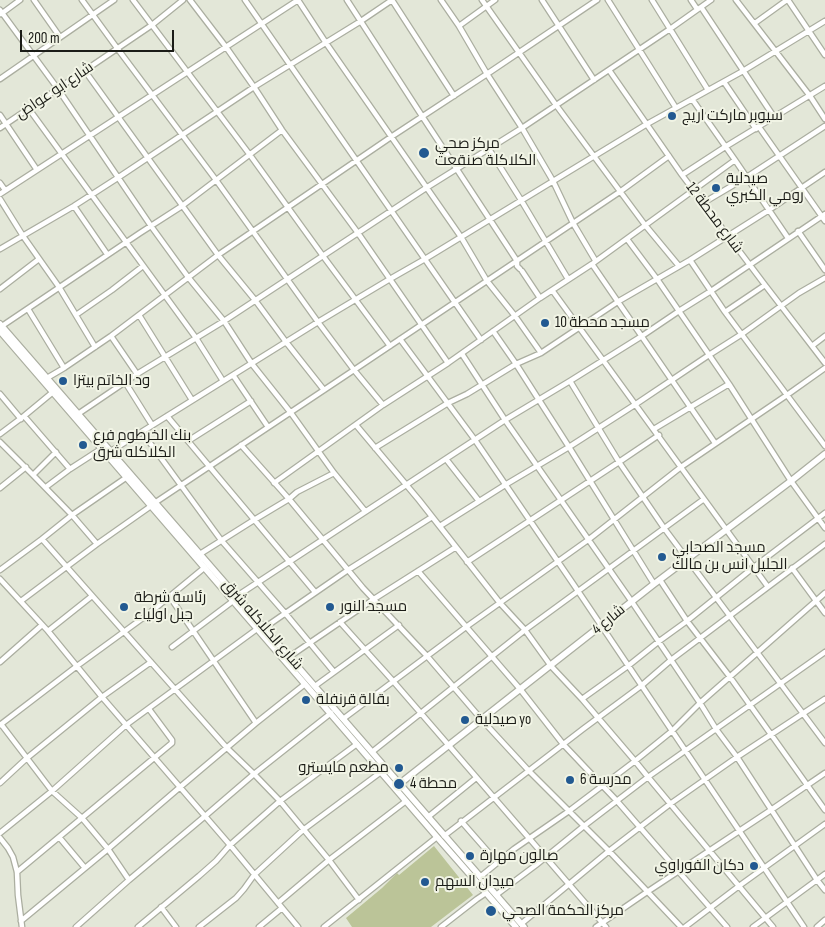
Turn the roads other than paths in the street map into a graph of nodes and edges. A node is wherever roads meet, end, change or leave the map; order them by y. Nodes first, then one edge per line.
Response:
1 (20, 0) edge
2 (34, 0) edge
3 (82, 0) edge
4 (114, 0) edge
5 (133, 0) edge
6 (183, 0) edge
7 (190, 0) edge
8 (245, 0) edge
9 (298, 0) edge
10 (347, 0) edge
11 (392, 0) edge
12 (441, 0) edge
13 (482, 0) edge
14 (495, 0) edge
15 (550, 0) edge
16 (597, 0) edge
17 (608, 0) edge
18 (691, 0) edge
19 (711, 0) edge
20 (736, 0) edge
21 (787, 0) edge
22 (655, 1) edge
23 (543, 2) edge
24 (487, 7) junction
25 (699, 8) junction
26 (1, 13) edge
27 (93, 14) junction
28 (361, 21) junction
29 (825, 21) edge
30 (755, 23) junction
31 (261, 24) junction
32 (152, 25) junction
33 (459, 26) junction
34 (558, 26) junction
35 (670, 29) junction
36 (808, 30) junction
37 (60, 37) junction
38 (326, 42) junction
39 (226, 47) junction
40 (117, 48) junction
41 (639, 50) junction
42 (776, 52) junction
43 (519, 53) junction
44 (825, 55) edge
45 (35, 56) junction
46 (289, 65) junction
47 (609, 70) junction
48 (85, 71) junction
49 (743, 71) junction
50 (188, 72) junction
51 (487, 74) junction
52 (0, 79) edge
53 (594, 80) junction
54 (724, 82) junction
55 (825, 86) edge
56 (254, 87) junction
57 (58, 89) junction
58 (708, 90) junction
59 (152, 95) junction
60 (454, 96) junction
61 (810, 96) junction
62 (692, 99) junction
63 (556, 105) junction
64 (676, 108) junction
65 (30, 109) junction
66 (216, 112) junction
67 (0, 115) edge
68 (422, 116) junction
69 (119, 117) junction
70 (774, 117) junction
71 (825, 119) edge
72 (6, 124) junction
73 (647, 124) junction
74 (825, 126) edge
75 (0, 128) edge
76 (522, 128) junction
77 (758, 128) junction
78 (282, 130) junction
79 (182, 135) junction
80 (90, 136) junction
81 (391, 137) junction
82 (726, 147) junction
83 (489, 150) junction
84 (62, 154) junction
85 (250, 155) junction
86 (594, 156) junction
87 (669, 156) junction
88 (780, 156) junction
89 (148, 158) junction
90 (357, 160) junction
91 (736, 160) junction
92 (457, 169) junction
93 (37, 170) junction
94 (825, 172) edge
95 (682, 175) junction
96 (119, 177) junction
97 (747, 177) junction
98 (216, 180) junction
99 (553, 181) junction
100 (0, 183) edge
101 (322, 184) junction
102 (426, 188) junction
103 (801, 188) junction
104 (4, 190) junction
105 (693, 190) junction
106 (621, 191) junction
107 (0, 194) edge
108 (91, 194) junction
109 (0, 200) edge
110 (521, 200) junction
111 (703, 203) junction
112 (74, 206) junction
113 (182, 206) junction
114 (288, 208) junction
115 (769, 210) junction
116 (392, 211) junction
117 (823, 215) edge
118 (490, 219) junction
119 (825, 221) edge
120 (573, 223) junction
121 (645, 225) junction
122 (151, 226) junction
123 (253, 231) junction
124 (798, 231) junction
125 (358, 233) junction
126 (23, 236) junction
127 (728, 236) junction
128 (460, 237) junction
129 (788, 238) junction
130 (627, 239) junction
131 (545, 241) junction
132 (126, 242) junction
133 (0, 248) edge
134 (107, 254) junction
135 (218, 255) junction
136 (323, 256) junction
137 (39, 259) junction
138 (425, 259) junction
139 (690, 260) junction
140 (517, 261) junction
141 (594, 262) junction
142 (750, 265) junction
143 (143, 266) junction
144 (679, 266) junction
145 (825, 270) edge
146 (188, 277) junction
147 (825, 278) edge
148 (287, 279) junction
149 (390, 279) junction
150 (568, 279) junction
151 (656, 279) junction
152 (487, 281) junction
153 (765, 285) junction
154 (59, 287) junction
155 (0, 289) edge
156 (552, 290) junction
157 (711, 291) junction
158 (165, 296) junction
159 (540, 298) junction
160 (255, 300) junction
161 (355, 300) junction
162 (619, 301) junction
163 (454, 302) junction
164 (781, 306) junction
165 (28, 309) junction
166 (679, 311) junction
167 (725, 312) junction
168 (76, 315) junction
169 (139, 315) junction
170 (514, 316) junction
171 (224, 321) junction
172 (318, 322) junction
173 (422, 325) junction
174 (1, 327) edge
175 (580, 327) junction
176 (493, 331) junction
177 (742, 334) junction
178 (111, 336) junction
179 (642, 336) junction
180 (825, 336) edge
181 (196, 338) junction
182 (400, 339) junction
183 (481, 340) junction
184 (286, 342) junction
185 (390, 346) junction
186 (812, 346) junction
187 (95, 347) junction
188 (541, 353) junction
189 (462, 354) junction
190 (709, 355) junction
191 (165, 358) junction
192 (603, 360) junction
193 (448, 363) junction
194 (825, 363) edge
195 (252, 364) junction
196 (516, 364) junction
197 (64, 368) junction
198 (825, 368) edge
199 (354, 370) junction
200 (137, 374) junction
201 (233, 375) junction
202 (428, 376) junction
203 (47, 378) junction
204 (672, 380) junction
205 (223, 381) junction
206 (570, 381) junction
207 (125, 382) junction
208 (729, 384) junction
209 (483, 385) junction
210 (324, 390) junction
211 (53, 392) junction
212 (0, 394) edge
213 (787, 395) junction
214 (192, 400) junction
215 (539, 400) junction
216 (251, 401) junction
217 (448, 403) junction
218 (636, 404) junction
219 (383, 405) junction
220 (691, 407) junction
221 (291, 413) junction
222 (78, 414) junction
223 (168, 416) junction
224 (22, 417) junction
225 (751, 419) junction
226 (505, 420) junction
227 (152, 425) junction
228 (356, 425) junction
229 (268, 427) junction
230 (598, 428) junction
231 (654, 429) junction
232 (142, 432) junction
233 (0, 434) edge
234 (658, 435) junction
235 (475, 440) junction
236 (188, 441) junction
237 (0, 442) edge
238 (715, 443) junction
239 (241, 445) junction
240 (825, 446) edge
241 (568, 447) junction
242 (375, 448) junction
243 (101, 449) junction
244 (111, 451) junction
245 (318, 451) junction
246 (56, 452) junction
247 (825, 454) edge
248 (446, 459) junction
249 (619, 462) junction
250 (537, 465) junction
251 (210, 467) junction
252 (681, 467) junction
253 (26, 468) junction
254 (70, 469) junction
255 (334, 473) junction
256 (33, 475) junction
257 (127, 477) junction
258 (791, 481) junction
259 (589, 482) junction
260 (274, 483) junction
261 (406, 485) junction
262 (505, 485) junction
263 (181, 486) junction
264 (46, 487) junction
265 (0, 488) edge
266 (643, 497) junction
267 (289, 499) junction
268 (704, 499) junction
269 (561, 500) junction
270 (480, 501) junction
271 (153, 504) junction
272 (365, 511) junction
273 (825, 513) edge
274 (72, 515) junction
275 (432, 517) junction
276 (818, 518) junction
277 (254, 520) junction
278 (615, 520) junction
279 (529, 521) junction
280 (440, 526) junction
281 (664, 528) junction
282 (825, 528) edge
283 (727, 529) junction
284 (42, 539) junction
285 (221, 540) junction
286 (323, 540) junction
287 (588, 540) junction
288 (97, 544) junction
289 (825, 544) edge
290 (456, 547) junction
291 (633, 551) junction
292 (200, 554) junction
293 (687, 558) junction
294 (289, 562) junction
295 (467, 562) junction
296 (558, 562) junction
297 (67, 567) junction
298 (754, 567) junction
299 (204, 568) junction
300 (792, 568) junction
301 (0, 570) edge
302 (348, 570) junction
303 (609, 570) junction
304 (418, 571) junction
305 (0, 579) edge
306 (660, 580) junction
307 (258, 583) junction
308 (654, 584) junction
309 (768, 587) junction
310 (578, 591) junction
311 (315, 592) junction
312 (825, 594) edge
313 (92, 596) junction
314 (170, 597) junction
315 (235, 598) junction
316 (716, 598) junction
317 (374, 599) junction
318 (816, 600) junction
319 (21, 601) junction
320 (632, 602) junction
321 (500, 603) junction
322 (285, 613) junction
323 (825, 613) edge
324 (730, 616) junction
325 (687, 621) junction
326 (340, 622) junction
327 (42, 625) junction
328 (399, 625) junction
329 (601, 626) junction
330 (466, 627) junction
331 (261, 628) junction
332 (525, 630) junction
333 (48, 631) junction
334 (193, 631) junction
335 (124, 632) junction
336 (700, 639) junction
337 (658, 642) junction
338 (310, 643) junction
339 (172, 647) dead end
340 (365, 650) junction
341 (825, 652) edge
342 (757, 653) junction
343 (427, 656) junction
344 (289, 657) junction
345 (492, 657) junction
346 (671, 660) junction
347 (0, 662) edge
348 (151, 662) junction
349 (214, 662) junction
350 (77, 666) junction
351 (551, 666) junction
352 (628, 666) junction
353 (334, 672) junction
354 (730, 677) junction
355 (393, 681) junction
356 (781, 683) junction
357 (305, 684) junction
358 (315, 686) junction
359 (641, 686) junction
360 (454, 687) junction
361 (176, 689) junction
362 (520, 690) junction
363 (102, 697) junction
364 (582, 699) junction
365 (825, 699) edge
366 (700, 703) junction
367 (749, 705) junction
368 (149, 709) junction
369 (331, 713) junction
370 (420, 713) junction
371 (803, 713) junction
372 (598, 717) junction
373 (343, 719) junction
374 (482, 720) junction
375 (256, 723) junction
376 (1, 725) edge
377 (126, 725) junction
378 (716, 729) junction
379 (672, 731) junction
380 (772, 735) junction
381 (825, 743) edge
382 (357, 744) junction
383 (563, 744) junction
384 (449, 746) junction
385 (227, 748) junction
386 (685, 751) junction
387 (372, 752) junction
388 (737, 757) junction
389 (27, 758) junction
390 (154, 758) junction
391 (635, 761) junction
392 (529, 771) junction
393 (381, 772) junction
394 (825, 773) edge
395 (254, 774) junction
396 (648, 777) junction
397 (476, 778) junction
398 (704, 780) junction
399 (0, 783) edge
400 (806, 785) junction
401 (397, 786) junction
402 (602, 786) junction
403 (179, 788) junction
404 (52, 791) junction
405 (493, 798) junction
406 (280, 801) junction
407 (406, 801) junction
408 (617, 801) junction
409 (670, 804) junction
410 (771, 810) junction
411 (825, 810) edge
412 (569, 811) junction
413 (204, 817) junction
414 (428, 817) junction
415 (82, 818) junction
416 (461, 821) junction
417 (825, 824) edge
418 (584, 826) junction
419 (639, 827) junction
420 (304, 830) junction
421 (739, 832) junction
422 (0, 833) edge
423 (444, 836) junction
424 (59, 837) junction
425 (437, 837) junction
426 (0, 838) edge
427 (529, 839) junction
428 (230, 846) junction
429 (794, 846) junction
430 (108, 849) junction
431 (609, 851) junction
432 (710, 851) junction
433 (545, 856) junction
434 (329, 860) junction
435 (497, 862) junction
436 (86, 868) junction
437 (764, 868) junction
438 (678, 871) junction
439 (17, 872) junction
440 (825, 874) edge
441 (254, 875) junction
442 (480, 877) junction
443 (129, 880) junction
444 (817, 880) junction
445 (569, 884) junction
446 (739, 886) junction
447 (825, 890) edge
448 (647, 892) junction
449 (486, 893) junction
450 (496, 895) junction
451 (359, 900) junction
452 (787, 902) junction
453 (278, 903) junction
454 (161, 907) junction
455 (282, 908) junction
456 (710, 908) junction
457 (766, 918) junction
458 (825, 920) edge
459 (21, 921) junction
460 (518, 925) edge
461 (604, 925) edge
462 (22, 927) edge
463 (76, 927) edge
464 (138, 927) edge
465 (176, 927) edge
466 (199, 927) edge
467 (259, 927) edge
468 (298, 927) edge
469 (324, 927) edge
470 (441, 927) edge
471 (506, 927) edge
472 (596, 927) edge
473 (681, 927) edge
474 (685, 927) edge
475 (727, 927) edge
476 (753, 927) edge
477 (773, 927) edge
478 (804, 927) edge
479 (816, 927) edge

1 - 26 street
2 - 37 street
3 - 27 street
4 - 27 street
5 - 32 street
6 - 32 street, شارع ابو عواض
7 - 39 street
8 - 31 street
9 - 31 street
9 - 38 street
10 - 28 street
11 - 28 street
11 - 60 street
12 - 33 street
13 - 24 street
14 - 24 street
15 - 23 street
16 - 34 street
17 - 41 street
18 - 25 street
19 - 25 street
20 - 30 street
21 - 30 street
21 - 36 street
22 - 35 street
23 - 34 street
24 - 33 street
24 - 43 street
25 - 35 street
25 - 49 street
26 - 45 street
27 - 37 street
27 - 40 street
28 - 38 street
28 - 68 street
29 - 36 street
30 - 42 street
31 - 39 street
31 - 46 street
32 - 40 street, شارع ابو عواض
32 - 50 street
33 - 51 street
34 - 43 street
34 - 53 street
35 - 41 street
35 - 58 street
36 - 42 street
36 - 44 street
37 - 45 street
38 - 46 street
38 - 81 street
39 - 50 street
39 - 56 street
40 - 48 street, شارع ابو عواض
40 - 59 street
41 - 47 street
41 - 64 street
42 - 49 street
42 - 61 street
43 - 51 street
43 - 63 street
45 - 52 street
45 - 57 street
46 - 56 street
46 - 90 street
47 - 53 street
47 - 73 street, شارع محطة 12
48 - 57 street, شارع ابو عواض
48 - 69 street
49 - 54 street
49 - 70 street
50 - 59 street
50 - 66 street
51 - 60 street
51 - 76 street
53 - 63 street
54 - 58 street
54 - 77 street
55 - 61 street
56 - 66 street
56 - 78 street
57 - 65 street, شارع ابو عواض
57 - 80 street
58 - 62 street
59 - 69 street
59 - 79 street
60 - 68 street
61 - 70 street
61 - 71 street
62 - 64 street
62 - 82 street
63 - 76 street
63 - 86 street
64 - 73 street
65 - 72 street, شارع ابو عواض
65 - 84 street
66 - 79 street
66 - 85 street
67 - 72 street
68 - 81 street
68 - 92 street
69 - 80 street
69 - 89 street
70 - 77 street
72 - 75 street, شارع ابو عواض
72 - 93 street
73 - 86 street
73 - 87 street, شارع محطة 12
74 - 88 street
76 - 83 street
76 - 99 street
77 - 82 street
77 - 88 street
78 - 85 street
78 - 101 street
79 - 89 street
79 - 98 street
80 - 84 street
80 - 96 street
81 - 90 street
81 - 102 street
82 - 91 street
82 - 95 street
83 - 92 street
83 - 110 street
84 - 93 street
84 - 108 street
85 - 98 street
85 - 114 street
86 - 99 street
86 - 106 street
87 - 95 street, شارع محطة 12
87 - 106 street
88 - 97 street
88 - 103 street
89 - 96 street
89 - 113 street
90 - 101 street
90 - 116 street
91 - 97 street
91 - 105 street
92 - 102 street
92 - 118 street
93 - 104 street
94 - 103 street
95 - 105 street, شارع محطة 12
96 - 108 street
96 - 122 street
97 - 111 street
97 - 115 street
98 - 113 street
98 - 123 street
99 - 110 street
99 - 120 street
100 - 104 street
101 - 114 street
101 - 125 street
102 - 116 street
102 - 128 street
103 - 115 street
103 - 117 street
104 - 107 street
105 - 111 street, شارع محطة 12
105 - 121 street
106 - 120 street
106 - 121 street
108 - 112 street
108 - 132 street
109 - 126 street
110 - 118 street
110 - 131 street
111 - 127 street, شارع محطة 12
112 - 126 street
112 - 134 street
113 - 122 street
113 - 135 street
114 - 123 street
114 - 136 street
115 - 127 street
115 - 129 street
116 - 125 street
116 - 138 street
117 - 119 street
117 - 124 street
118 - 128 street
118 - 140 street
120 - 131 street
120 - 141 street
121 - 130 street
121 - 144 street
122 - 132 street
122 - 146 street
123 - 135 street
123 - 148 street
124 - 129 street
124 - 145 street
125 - 136 street
125 - 149 street
126 - 133 street
126 - 137 street
127 - 139 street
127 - 142 street, شارع محطة 12
128 - 138 street
128 - 152 street
129 - 142 street
130 - 141 street
130 - 151 street
131 - 140 street
131 - 150 street
132 - 134 street
132 - 143 street
134 - 154 street
135 - 146 street
135 - 160 street
136 - 148 street
136 - 161 street
137 - 154 street
137 - 155 street
138 - 149 street
138 - 163 street
139 - 144 street
139 - 157 street
140 - 152 street
140 - 159 street
141 - 150 street
141 - 162 street
142 - 153 street, شارع محطة 12
142 - 157 street
143 - 158 street
143 - 168 street
144 - 151 street
146 - 158 street
146 - 171 street
147 - 164 street
148 - 160 street
148 - 172 street
149 - 161 street
149 - 173 street
150 - 156 street
151 - 162 street
151 - 166 street
152 - 163 street
152 - 170 street
153 - 164 street, شارع محطة 12
153 - 167 street
154 - 165 street
154 - 168 street
156 - 159 street
156 - 175 street
157 - 166 street
157 - 167 street
158 - 169 street
158 - 181 street
159 - 170 street
160 - 171 street
160 - 184 street
161 - 172 street
161 - 185 street
162 - 175 street
162 - 179 street
163 - 173 street
163 - 183 street
164 - 177 street
164 - 186 street, شارع محطة 12
165 - 174 street
165 - 197 street
166 - 179 street
166 - 190 street
167 - 177 street
168 - 187 street
169 - 178 street
169 - 191 street
170 - 176 street
170 - 188 street
171 - 181 street
171 - 195 street
172 - 184 street
172 - 199 street
173 - 182 street
173 - 193 street
174 - 203 street, شارع الكلاكله شرق
174 - 211 street, شارع الكلاكله شرق
175 - 188 street
175 - 192 street
176 - 183 street
176 - 196 street
177 - 190 street
177 - 213 street
178 - 187 street
178 - 200 street
179 - 192 street
179 - 204 street
180 - 186 street
181 - 191 street
181 - 205 street
182 - 185 street
182 - 202 street
183 - 189 street
184 - 195 street
184 - 210 street
185 - 199 street
186 - 194 street, شارع محطة 12
187 - 197 street
188 - 196 street
189 - 193 street
189 - 209 street
190 - 204 street
190 - 208 street
191 - 200 street
191 - 214 street
192 - 206 street
192 - 218 street
193 - 202 street
195 - 201 street
195 - 221 street
196 - 209 street
196 - 215 street
197 - 203 street
198 - 213 street
199 - 210 street
199 - 219 street
200 - 207 street
201 - 205 street
201 - 216 street
202 - 217 street
202 - 219 street
203 - 222 street, شارع الكلاكله شرق
204 - 218 street
204 - 220 street
205 - 214 street
206 - 215 street
206 - 230 street
207 - 222 street
207 - 227 street
208 - 220 street
208 - 225 street
209 - 217 street
209 - 226 street
210 - 221 street
211 - 224 street
211 - 243 street, شارع الكلاكله شرق
212 - 224 street
213 - 225 street
213 - 240 street
214 - 223 street
215 - 226 street
215 - 241 street
216 - 229 street
216 - 236 street
217 - 235 street
217 - 242 street
218 - 230 street
218 - 231 street
219 - 228 street
220 - 231 street
220 - 238 street
221 - 229 street
221 - 245 street
222 - 244 street, شارع الكلاكله شرق
223 - 227 street
223 - 236 street
224 - 233 street
224 - 246 street
225 - 238 street
225 - 258 street
226 - 235 street
226 - 250 street
227 - 232 street
228 - 242 street
228 - 245 street
229 - 239 street
230 - 241 street
230 - 249 street
231 - 234 street
232 - 244 street
232 - 263 street
234 - 249 street
234 - 252 street
235 - 248 street
235 - 262 street
236 - 251 street
237 - 253 street
238 - 252 street
239 - 251 street
239 - 260 street
241 - 250 street
241 - 259 street
242 - 261 street
243 - 254 street
243 - 257 street, شارع الكلاكله شرق
244 - 271 street, شارع الكلاكله شرق
245 - 255 street
245 - 260 street
246 - 254 street
246 - 256 street
247 - 258 street, شارع 4
248 - 261 street
248 - 270 street
249 - 259 street
249 - 266 street
250 - 262 street
250 - 269 street
251 - 263 street
251 - 277 street
252 - 266 street
252 - 268 street
253 - 256 street
253 - 265 street
254 - 264 street
255 - 267 street
255 - 272 street
256 - 264 street
257 - 271 street, شارع الكلاكله شرق
257 - 274 street
258 - 276 street
258 - 283 street, شارع 4
259 - 269 street
259 - 278 street
260 - 267 street
261 - 272 street
261 - 275 street
262 - 270 street
262 - 279 street
263 - 271 street
263 - 285 street
264 - 274 street
266 - 278 street
266 - 281 street
267 - 277 street
267 - 286 street
268 - 281 street
268 - 283 street
269 - 279 street
269 - 287 street
270 - 280 street
271 - 288 street
271 - 292 street, شارع الكلاكله شرق
271 - 299 street, شارع الكلاكله شرق
272 - 286 street
273 - 276 street
274 - 284 street
274 - 288 street
275 - 280 street
275 - 302 street
276 - 282 street
276 - 298 street
277 - 285 street
277 - 294 street
278 - 287 street
278 - 291 street
279 - 295 street
279 - 296 street
280 - 290 street
281 - 291 street
281 - 293 street
283 - 293 street, شارع 4
283 - 298 street
284 - 297 street
284 - 301 street
285 - 292 street
285 - 307 street
286 - 294 street
286 - 302 street
287 - 296 street
287 - 303 street
288 - 297 street
289 - 300 street
290 - 295 street
290 - 304 street
291 - 303 street
291 - 308 street
292 - 315 street, شارع الكلاكله شرق
293 - 306 street, شارع 4
293 - 316 street
294 - 307 street
294 - 311 street
295 - 321 street
296 - 310 street
296 - 321 street
297 - 313 street
297 - 319 street
298 - 309 street
298 - 316 street
299 - 314 street
299 - 315 street, شارع الكلاكله شرق
300 - 309 street
300 - 318 street
302 - 311 street
302 - 317 street
303 - 310 street
303 - 320 street
304 - 317 street
304 - 330 street
305 - 319 street
306 - 308 street, شارع 4
306 - 325 street
307 - 315 street
307 - 322 street
308 - 320 street, شارع 4
309 - 324 street
310 - 329 street
310 - 332 street
311 - 322 street
312 - 318 street
313 - 333 street
313 - 335 street
314 - 334 street
314 - 335 street
315 - 331 street, شارع الكلاكله شرق
315 - 334 street
316 - 324 street
316 - 325 street
317 - 326 street
317 - 328 street
318 - 323 street
318 - 342 street
319 - 327 street
320 - 329 street, شارع 4
320 - 337 street
321 - 330 street
321 - 332 street
322 - 331 street
322 - 338 street
324 - 336 street
324 - 342 street
325 - 336 street
325 - 337 street
326 - 338 street
326 - 340 street
327 - 333 street
327 - 347 street
328 - 340 street
328 - 343 street
329 - 351 street, شارع 4
329 - 352 street
330 - 343 street
330 - 345 street
331 - 344 street, شارع الكلاكله شرق
331 - 349 street
331 - 357 street, شارع الكلاكله شرق
332 - 345 street
332 - 351 street
333 - 350 street
334 - 339 street
334 - 349 street
335 - 348 street
335 - 350 street
336 - 346 street
336 - 354 street
337 - 346 street
337 - 352 street
338 - 344 street
338 - 353 street
340 - 353 street
340 - 355 street
341 - 356 street
342 - 354 street
342 - 356 street
343 - 355 street
343 - 360 street
344 - 358 street, شارع الكلاكله شرق
345 - 360 street
345 - 362 street
346 - 359 street
346 - 366 street
348 - 361 street
348 - 363 street
349 - 361 street
349 - 375 street
350 - 363 street
350 - 376 street
351 - 362 street, شارع 4
351 - 364 street
352 - 359 street
352 - 364 street
353 - 358 street
354 - 366 street
354 - 367 street
355 - 370 street
355 - 373 street
356 - 367 street
356 - 371 street
357 - 369 street, شارع الكلاكله شرق
357 - 375 street
358 - 373 street, شارع الكلاكله شرق
359 - 372 street
359 - 379 street
360 - 370 street
360 - 374 street
361 - 368 street
361 - 385 street
362 - 374 street, شارع 4
362 - 383 street
363 - 377 street
363 - 389 street
364 - 372 street
365 - 371 street
366 - 378 street
366 - 379 street
367 - 378 street
367 - 380 street
368 - 377 street
368 - 390 street
369 - 382 street, شارع الكلاكله شرق
369 - 395 street
370 - 384 street
370 - 387 street
371 - 380 street
371 - 381 street
372 - 383 street
372 - 391 street
373 - 387 street, شارع الكلاكله شرق
374 - 384 street, شارع 4
374 - 392 street
375 - 385 street
376 - 389 street
377 - 390 street
377 - 404 street
378 - 386 street
378 - 388 street
379 - 386 street
379 - 391 street
380 - 388 street
380 - 400 street
382 - 393 street, شارع الكلاكله شرق
382 - 406 street
383 - 392 street
383 - 402 street
384 - 397 street
384 - 401 street, شارع 4
385 - 395 street
385 - 403 street
386 - 396 street
386 - 398 street
387 - 401 street, شارع الكلاكله شرق
388 - 398 street
388 - 410 street
389 - 399 street
389 - 404 street
390 - 403 street
390 - 415 street
391 - 396 street
391 - 402 street
392 - 405 street
392 - 412 street
393 - 401 street, شارع الكلاكله شرق
393 - 420 street
394 - 400 street
395 - 406 street
395 - 413 street
396 - 408 street
396 - 409 street
397 - 405 street
397 - 414 street
398 - 409 street
398 - 421 street
400 - 410 street
400 - 411 street
401 - 407 street, شارع الكلاكله شرق
401 - 414 street, شارع الكلاكله شرق
402 - 408 street
402 - 412 street
403 - 413 street
403 - 430 street
404 - 415 street
404 - 422 street
405 - 416 street
405 - 427 street
406 - 420 street
406 - 428 street
407 - 425 street, شارع الكلاكله شرق
407 - 434 street
408 - 418 street
408 - 419 street
409 - 419 street
409 - 432 street
410 - 421 street
410 - 429 street
412 - 418 street
412 - 427 street
413 - 428 street
413 - 443 street
414 - 423 street, شارع الكلاكله شرق
415 - 424 street
415 - 430 street
416 - 423 street
416 - 435 street
417 - 429 street
418 - 431 street
418 - 433 street
419 - 431 street
419 - 438 street
420 - 434 street
420 - 441 street
421 - 432 street
421 - 437 street
423 - 442 street, شارع الكلاكله شرق
424 - 436 street
424 - 439 street
425 - 449 street, شارع الكلاكله شرق
425 - 451 street
426 - 439 street
427 - 433 street
427 - 435 street
428 - 441 street
428 - 454 street
429 - 437 street
429 - 444 street
430 - 436 street
430 - 443 street
431 - 445 street
431 - 448 street
432 - 438 street
432 - 446 street
433 - 445 street
433 - 450 street
434 - 451 street
434 - 453 street
435 - 442 street
436 - 459 street
437 - 446 street
437 - 452 street
438 - 448 street
438 - 456 street
439 - 459 street
440 - 444 street
441 - 453 street
441 - 466 street
442 - 450 street, شارع الكلاكله شرق
443 - 463 street
444 - 447 street
444 - 452 street
445 - 460 street
445 - 461 street
446 - 456 street
446 - 457 street
448 - 461 street
448 - 473 street
449 - 460 street, شارع الكلاكله شرق
449 - 470 street
450 - 460 street, شارع الكلاكله شرق
451 - 469 street
452 - 457 street
452 - 478 street
453 - 455 street
454 - 464 street
454 - 465 street
455 - 467 street
455 - 468 street
456 - 474 street
456 - 475 street
457 - 476 street
457 - 477 street
458 - 479 street
459 - 462 street
460 - 471 street
461 - 472 street

